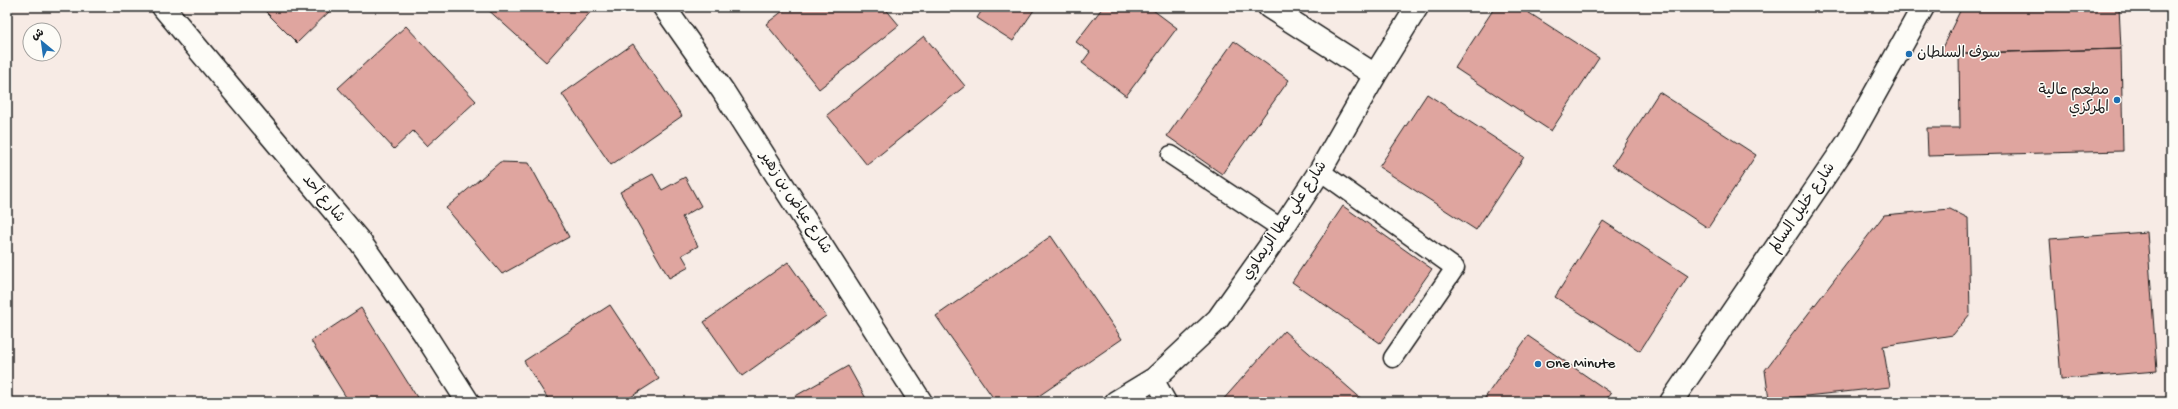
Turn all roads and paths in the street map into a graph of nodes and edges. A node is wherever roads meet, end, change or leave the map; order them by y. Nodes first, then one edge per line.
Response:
1 (163, 7) edge
2 (664, 7) edge
3 (1270, 7) edge
4 (1417, 7) edge
5 (1923, 7) edge
6 (1375, 75) junction
7 (1170, 155) dead end
8 (1320, 170) junction
9 (1282, 229) junction
10 (1393, 358) dead end
11 (1154, 379) junction
12 (468, 402) edge
13 (921, 402) edge
14 (1116, 402) edge
15 (1167, 402) edge
16 (1671, 402) edge

1 - 12 street, شارع أحد
2 - 13 street, شارع عياض بن زهير
3 - 6 street
4 - 6 street, شارع علي عطا الريماوي
5 - 16 street, شارع خليل السالم
6 - 8 street, شارع علي عطا الريماوي
7 - 9 lane
8 - 9 street, شارع علي عطا الريماوي
8 - 10 lane
9 - 11 street, شارع علي عطا الريماوي
11 - 14 street, شارع علي عطا الريماوي
11 - 15 lane

